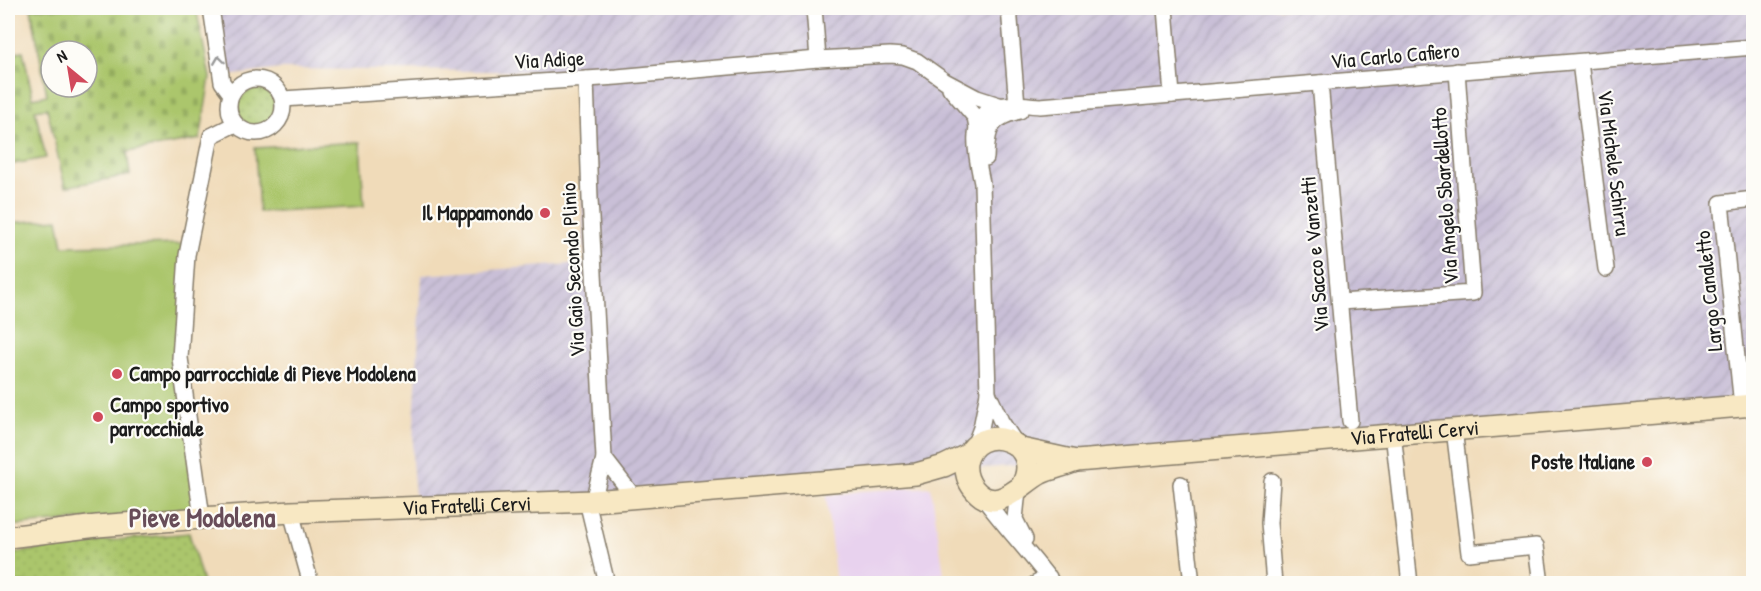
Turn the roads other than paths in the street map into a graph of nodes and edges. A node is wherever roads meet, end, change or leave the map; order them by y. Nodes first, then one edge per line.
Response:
1 (814, 8) edge
2 (1009, 8) edge
3 (1166, 8) edge
4 (213, 15) edge
5 (1754, 47) edge
6 (818, 59) junction
7 (1580, 62) junction
8 (1457, 72) junction
9 (586, 79) junction
10 (945, 81) junction
11 (1320, 83) junction
12 (231, 94) junction
13 (1172, 95) junction
14 (283, 99) junction
15 (1009, 105) junction
16 (1040, 106) junction
17 (235, 124) junction
18 (977, 127) junction
19 (982, 183) junction
20 (1754, 200) edge
21 (1605, 269) dead end
22 (1340, 303) junction
23 (988, 393) junction
24 (1748, 406) edge
25 (1350, 421) dead end
26 (1455, 429) junction
27 (1393, 433) junction
28 (1018, 447) junction
29 (971, 451) junction
30 (604, 458) junction
31 (1076, 460) junction
32 (916, 474) junction
33 (1272, 481) dead end
34 (1181, 484) dead end
35 (1019, 489) junction
36 (977, 491) junction
37 (634, 497) junction
38 (590, 501) junction
39 (291, 512) junction
40 (202, 518) junction
41 (11, 538) edge
42 (1038, 563) junction
43 (1045, 582) edge
44 (311, 584) edge
45 (607, 584) edge
46 (1192, 584) edge
47 (1274, 584) edge
48 (1410, 584) edge
49 (1541, 584) edge

1 - 6 street
2 - 15 street
3 - 13 street
12 -> 4 street
5 - 7 street, Via Carlo Cafiero
6 - 9 street, Via Adige
6 - 10 street, Via Adige
7 - 8 street, Via Carlo Cafiero
7 - 21 street, Via Michele Schirru
8 - 11 street, Via Carlo Cafiero
8 - 22 street, Via Angelo Sbardellotto
9 - 14 street, Via Adige
9 - 30 street, Via Gaio Secondo Plinio
10 - 15 street, Via Adige
10 - 18 street, Via Adige
11 - 13 street, Via Carlo Cafiero
11 - 22 street, Via Sacco e Vanzetti
12 - 14 street
12 - 17 street
13 - 16 street, Via Carlo Cafiero
14 - 17 street
15 - 16 street, Via Carlo Cafiero
15 - 18 street
16 - 19 street, Via Carlo Cafiero
17 - 40 street
18 - 19 street, Via Carlo Cafiero
19 - 23 street, Via Carlo Cafiero
20 - 24 street, Largo Canaletto
22 - 25 street, Via Sacco e Vanzetti
23 - 28 street, Via Carlo Cafiero
23 - 29 street, Via Carlo Cafiero
24 - 26 main road, Via Fratelli Cervi
26 - 27 main road, Via Fratelli Cervi
26 - 49 street
27 - 31 main road, Via Fratelli Cervi
27 - 48 street
28 - 29 main road, Via Fratelli Cervi
28 - 31 main road, Via Fratelli Cervi
28 - 35 main road
29 - 32 main road, Via Fratelli Cervi
29 - 36 main road
30 - 37 street
30 - 38 street, Via Gaio Secondo Plinio
31 - 35 main road, Via Fratelli Cervi
32 - 36 main road, Via Fratelli Cervi
32 - 37 main road, Via Fratelli Cervi
33 - 47 street
34 - 46 street
35 - 36 main road, Via Fratelli Cervi
35 - 42 street
36 - 42 street
37 - 38 main road, Via Fratelli Cervi
38 - 39 main road, Via Fratelli Cervi
38 - 45 street
39 - 40 main road, Via Fratelli Cervi
39 - 44 street
40 - 41 main road, Via Fratelli Cervi
42 - 43 street

